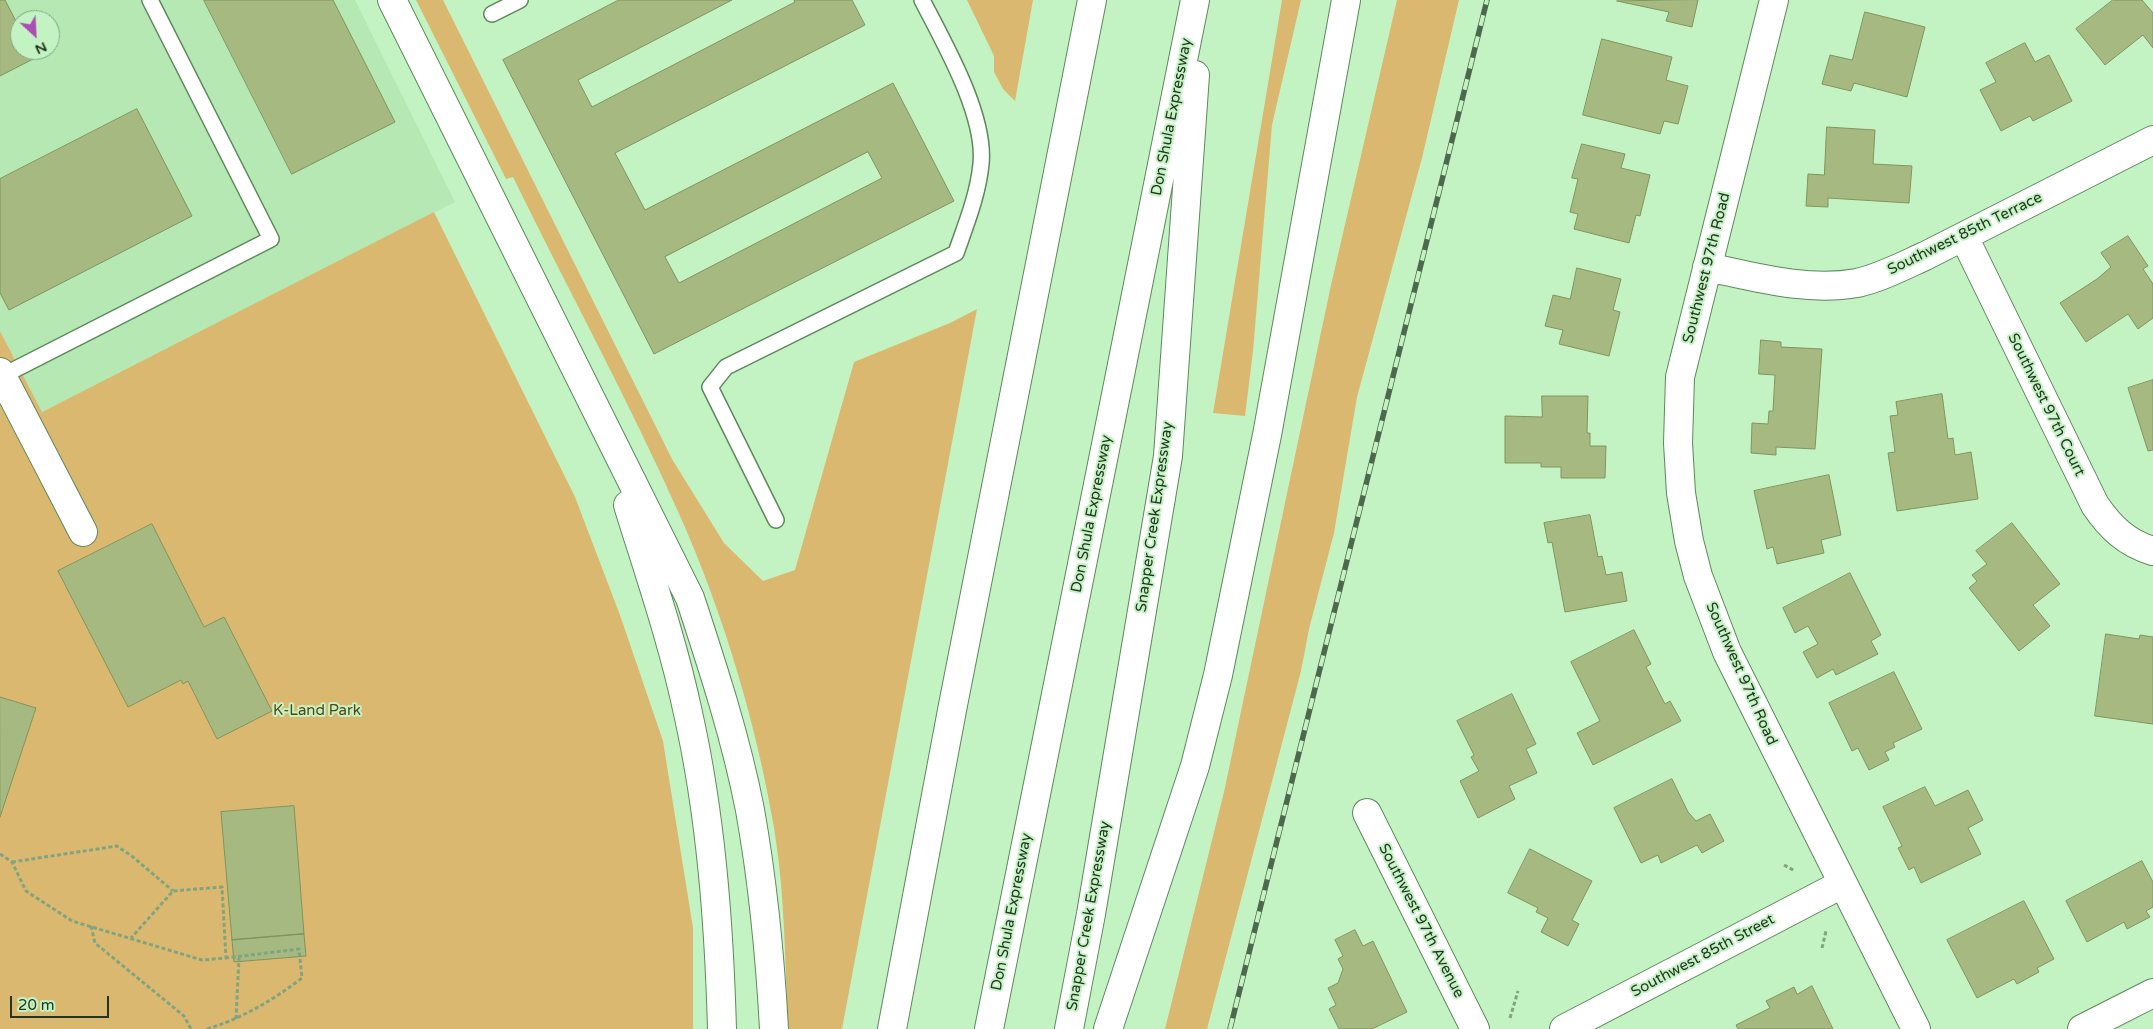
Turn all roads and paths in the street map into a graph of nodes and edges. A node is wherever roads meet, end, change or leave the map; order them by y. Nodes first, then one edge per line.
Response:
1 (150, 0) edge
2 (392, 0) edge
3 (520, 0) edge
4 (922, 0) edge
5 (1092, 0) edge
6 (1195, 0) edge
7 (1201, 0) edge
8 (1346, 0) edge
9 (1774, 0) edge
10 (492, 14) dead end
11 (2153, 140) edge
12 (1964, 237) junction
13 (1707, 267) junction
14 (1, 374) edge
15 (604, 427) junction
16 (776, 520) dead end
17 (83, 532) dead end
18 (2153, 551) edge
19 (1367, 813) dead end
20 (0, 854) edge
21 (12, 862) junction
22 (1784, 865) dead end
23 (1795, 871) dead end
24 (1842, 884) junction
25 (172, 891) junction
26 (90, 926) junction
27 (1826, 931) dead end
28 (131, 938) junction
29 (1822, 948) dead end
30 (226, 958) junction
31 (239, 958) junction
32 (1518, 991) dead end
33 (2153, 993) edge
34 (1510, 1018) dead end
35 (236, 1019) junction
36 (191, 1029) edge
37 (207, 1029) edge
38 (722, 1029) edge
39 (774, 1029) edge
40 (892, 1029) edge
41 (989, 1029) edge
42 (1069, 1029) edge
43 (1108, 1029) edge
44 (1475, 1029) edge
45 (1564, 1029) edge
46 (1916, 1029) edge
47 (2082, 1029) edge

1 - 14 lane
2 - 15 main road
3 - 10 lane
4 - 16 lane
5 - 40 main road
6 - 41 main road, Don Shula Expressway
7 - 42 main road, Snapper Creek Expressway
8 - 43 main road
9 - 13 main road, Southwest 97th Road
11 - 12 main road, Southwest 85th Terrace
12 - 13 main road, Southwest 85th Terrace
12 - 18 main road, Southwest 97th Court
13 - 24 main road, Southwest 97th Road
14 - 17 main road
15 - 38 main road
15 - 39 main road
19 - 44 main road, Southwest 97th Avenue
20 - 21 path
21 - 25 path
21 - 26 path
22 - 23 path
24 - 45 main road, Southwest 85th Street
24 - 46 main road, Southwest 97th Road
25 - 28 path
25 - 30 path
26 - 28 path
26 - 36 path
27 - 29 path
28 - 30 path
30 - 31 path
31 - 35 path
31 - 35 path
32 - 34 path
33 - 47 main road
35 - 37 path

